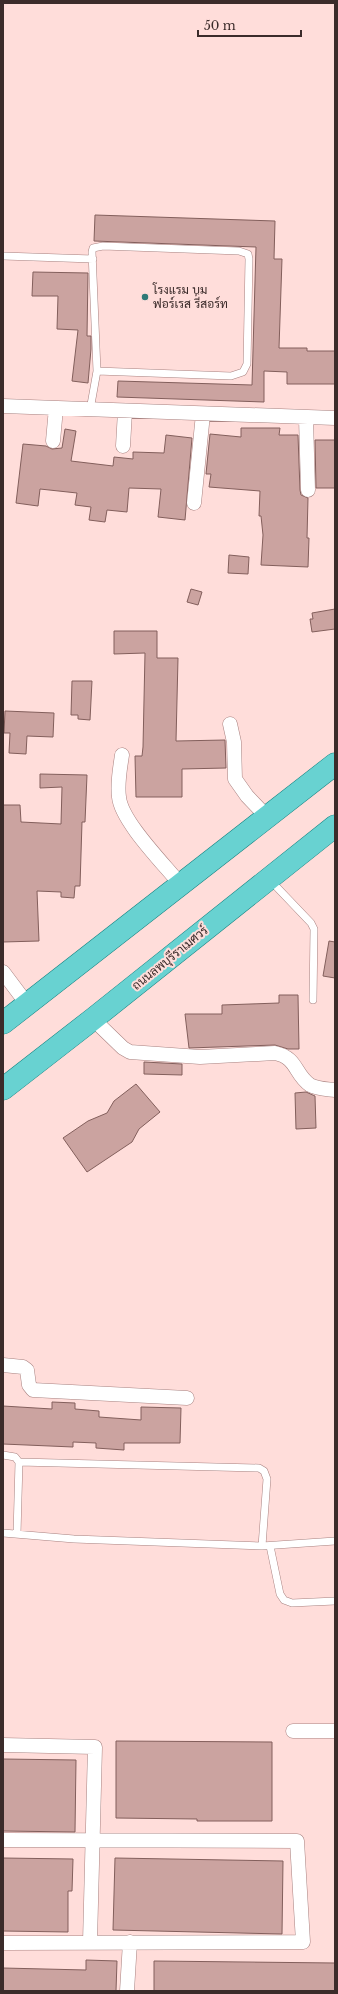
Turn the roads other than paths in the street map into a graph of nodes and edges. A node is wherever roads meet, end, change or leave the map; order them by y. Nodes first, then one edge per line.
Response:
1 (3, 256) edge
2 (93, 259) junction
3 (97, 371) junction
4 (3, 406) edge
5 (56, 408) junction
6 (90, 410) junction
7 (125, 411) junction
8 (203, 414) junction
9 (306, 418) junction
10 (335, 418) edge
11 (53, 441) dead end
12 (123, 446) dead end
13 (308, 490) dead end
14 (194, 503) dead end
15 (230, 724) dead end
16 (122, 755) dead end
17 (335, 764) edge
18 (267, 816) junction
19 (335, 826) edge
20 (268, 879) junction
21 (180, 884) junction
22 (3, 972) edge
23 (313, 1000) dead end
24 (27, 1004) junction
25 (93, 1019) junction
26 (3, 1023) edge
27 (3, 1089) edge
28 (335, 1090) edge
29 (3, 1365) edge
30 (187, 1398) dead end
31 (3, 1455) edge
32 (19, 1462) junction
33 (3, 1533) edge
34 (17, 1534) junction
35 (335, 1541) edge
36 (266, 1546) junction
37 (335, 1601) edge
38 (293, 1731) dead end
39 (335, 1731) edge
40 (3, 1745) edge
41 (3, 1840) edge
42 (91, 1840) junction
43 (90, 1942) junction
44 (130, 1942) junction
45 (3, 1943) edge
46 (127, 1991) edge

1 - 2 lane
2 - 3 lane
2 - 3 lane
3 - 6 lane
4 - 5 street
5 - 6 street
5 - 11 street
6 - 7 street
7 - 8 street
7 - 12 street
8 - 9 street
8 - 14 street
9 - 10 street
9 - 13 street
15 - 18 street
16 - 21 street
17 - 18 main road
18 - 21 main road
19 - 20 main road, ถนนลพบุรีราเมศวร์
20 - 23 lane
20 - 25 main road, ถนนลพบุรีราเมศวร์
21 - 24 main road
22 - 24 street
24 - 26 main road
25 - 27 main road, ถนนลพบุรีราเมศวร์
25 - 28 street
29 - 30 street
31 - 32 lane
32 - 34 lane
32 - 36 lane
33 - 34 lane
34 - 36 lane
35 - 36 lane
36 - 37 lane
38 - 39 street
40 - 42 street
41 - 42 street
42 - 43 street
42 - 44 street
43 - 44 street
43 - 45 street
44 - 46 street

